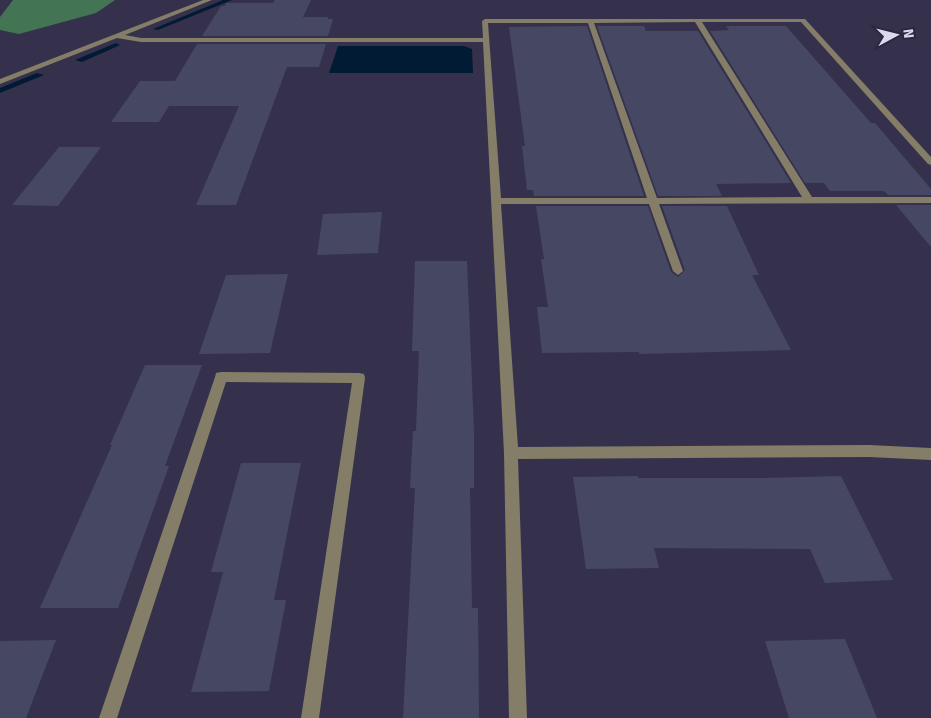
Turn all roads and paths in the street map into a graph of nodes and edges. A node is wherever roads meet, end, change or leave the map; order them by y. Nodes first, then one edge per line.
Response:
1 (209, 0) edge
2 (590, 20) junction
3 (697, 20) junction
4 (116, 36) junction
5 (486, 40) junction
6 (0, 82) edge
7 (931, 162) edge
8 (655, 200) junction
9 (809, 200) junction
10 (931, 200) edge
11 (496, 201) junction
12 (678, 271) dead end
13 (511, 453) junction
14 (931, 454) edge
15 (108, 718) edge
16 (310, 718) edge
17 (518, 718) edge

1 - 4 street
2 - 3 street
2 - 5 street
2 - 8 street
3 - 7 street
3 - 9 street
4 - 5 street
4 - 6 street
5 - 11 street
8 - 9 street
8 - 11 street
8 - 12 street
9 - 10 street
11 - 13 street
13 - 14 street
13 - 17 street
15 - 16 street

